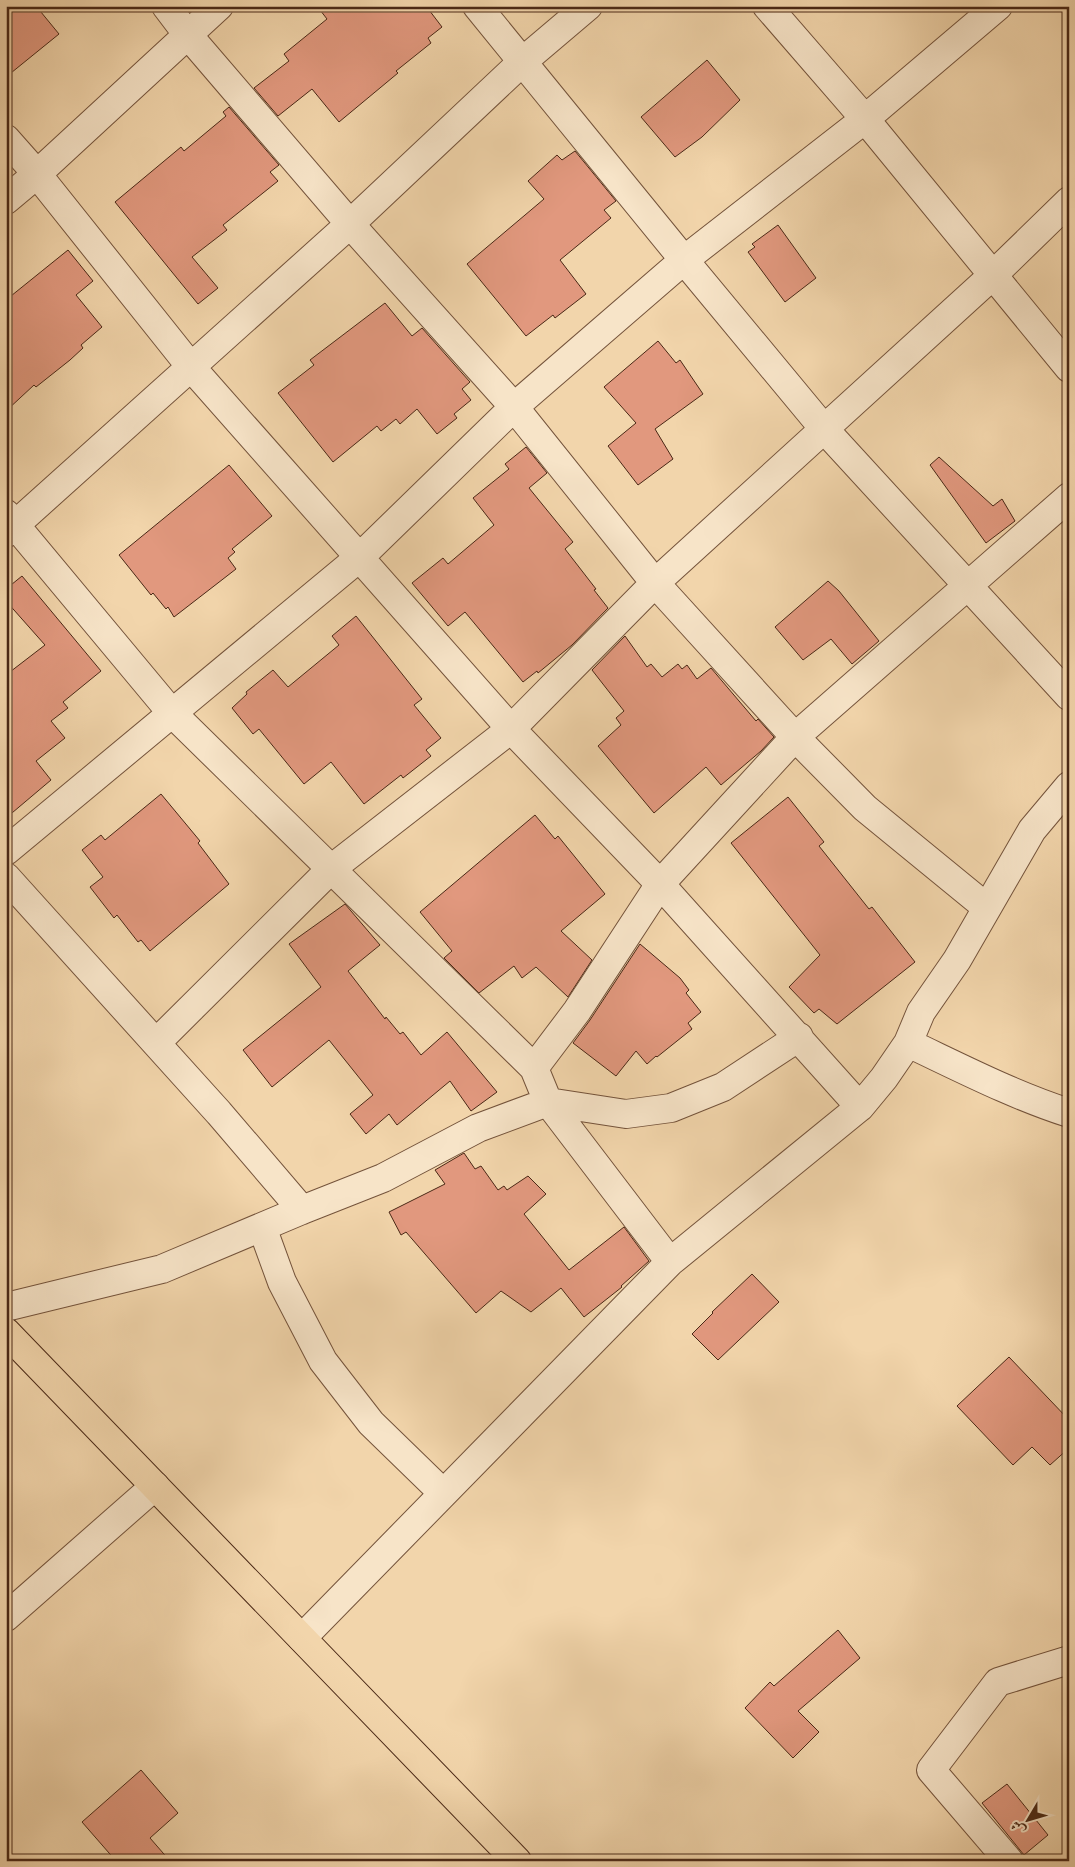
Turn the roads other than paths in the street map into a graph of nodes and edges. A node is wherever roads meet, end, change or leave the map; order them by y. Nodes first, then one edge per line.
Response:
1 (166, 6) edge
2 (219, 6) edge
3 (478, 6) edge
4 (588, 6) edge
5 (767, 6) edge
6 (998, 6) edge
7 (188, 35) junction
8 (522, 62) junction
9 (865, 120) junction
10 (6, 139) edge
11 (37, 174) junction
12 (6, 200) edge
13 (1069, 202) edge
14 (350, 224) junction
15 (684, 260) junction
16 (992, 276) junction
17 (191, 367) junction
18 (1069, 368) edge
19 (514, 407) junction
20 (825, 430) junction
21 (1069, 497) edge
22 (9, 524) edge
23 (360, 557) junction
24 (655, 583) junction
25 (966, 586) junction
26 (1069, 696) edge
27 (171, 712) junction
28 (511, 729) junction
29 (795, 737) junction
30 (1069, 786) edge
31 (6, 851) edge
32 (331, 869) junction
33 (6, 877) edge
34 (660, 884) junction
35 (986, 907) junction
36 (799, 1037) junction
37 (156, 1043) junction
38 (908, 1043) junction
39 (534, 1068) junction
40 (548, 1102) junction
41 (860, 1107) junction
42 (1069, 1113) edge
43 (302, 1210) junction
44 (262, 1228) junction
45 (670, 1262) junction
46 (6, 1307) edge
47 (6, 1332) edge
48 (154, 1486) junction
49 (443, 1493) junction
50 (6, 1617) edge
51 (302, 1638) junction
52 (1069, 1660) edge
53 (517, 1861) edge
54 (1009, 1861) edge

1 - 7 street
2 - 7 street
3 - 8 street
4 - 8 street
5 - 9 street
6 - 9 street
7 - 11 street
7 - 14 street
8 - 14 street
8 - 15 street
9 - 15 street
9 - 16 street
10 - 11 street
11 - 12 street
11 - 17 street
13 - 16 street
14 - 17 street
14 - 19 street
15 - 19 street
15 - 20 street
16 - 18 street
16 - 20 street
17 - 22 street
17 - 23 street
19 - 23 street
19 - 24 street
20 - 24 street
20 - 25 street
21 - 25 street
22 - 27 street
23 - 27 street
23 - 28 street
24 - 28 street
24 - 29 street
25 - 26 street
25 - 29 street
27 - 31 street
27 - 32 street
28 - 32 street
28 - 34 street
29 - 34 street
29 - 35 street
30 - 35 street
32 - 37 street
32 - 39 street
33 - 37 street
34 - 36 street
34 - 39 street
35 - 38 street
36 - 40 street
36 - 41 street
37 - 43 street
38 - 41 street
38 - 42 street
39 - 40 street
40 - 43 street
40 - 45 street
41 - 45 street
43 - 44 street
44 - 46 street
44 - 49 street
45 - 49 street
47 - 48 highway
48 - 50 street
48 - 51 highway
49 - 51 street
51 - 53 highway
52 - 54 street

